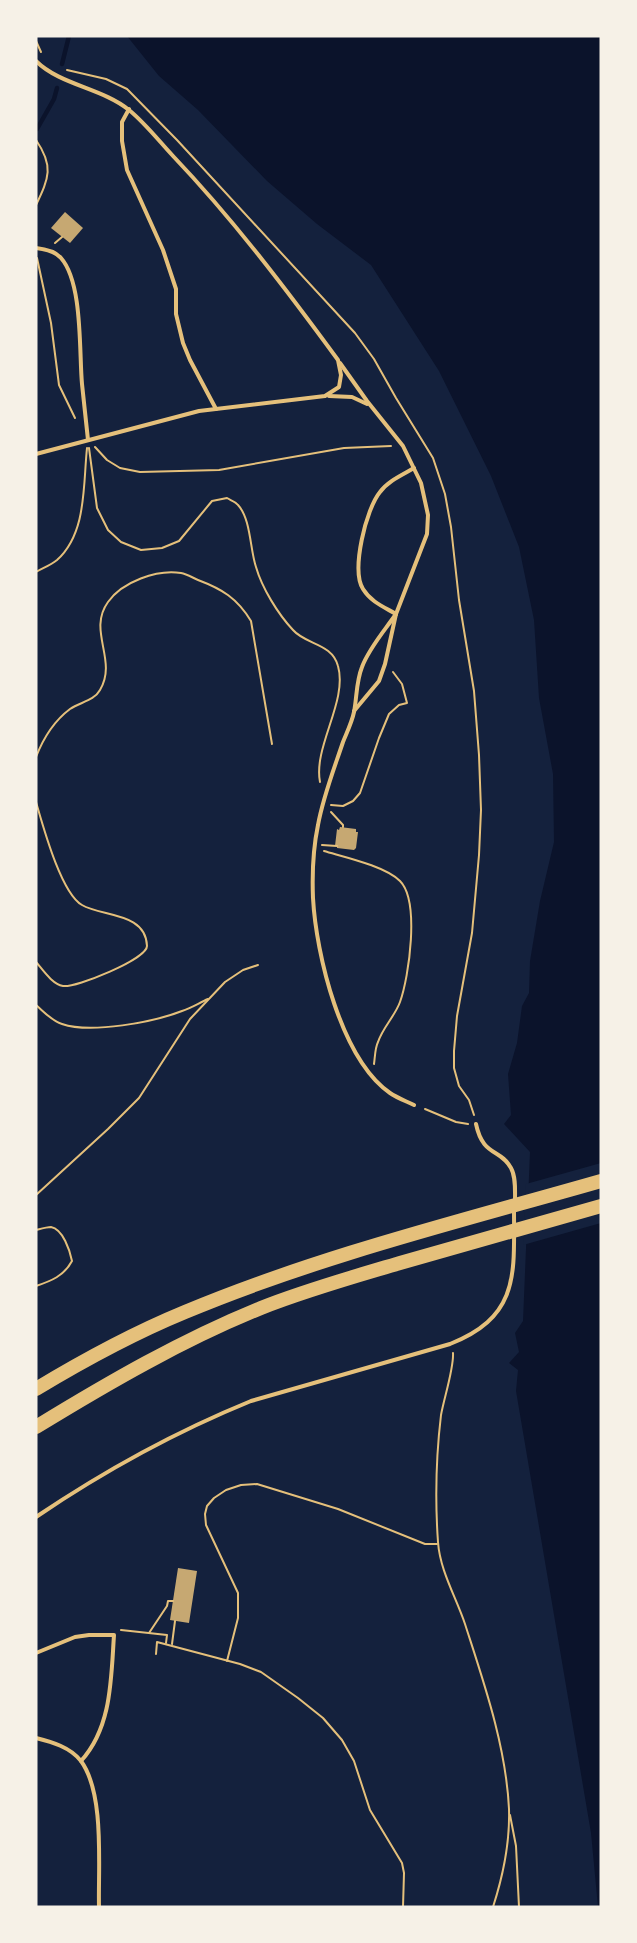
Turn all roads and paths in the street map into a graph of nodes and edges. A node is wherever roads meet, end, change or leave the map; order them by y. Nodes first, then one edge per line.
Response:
1 (36, 61) edge
2 (36, 69) edge
3 (45, 70) junction
4 (129, 109) junction
5 (36, 140) edge
6 (36, 205) edge
7 (36, 248) edge
8 (36, 255) edge
9 (338, 360) junction
10 (325, 396) junction
11 (371, 406) junction
12 (216, 409) junction
13 (77, 420) dead end
14 (88, 440) junction
15 (403, 446) junction
16 (36, 454) edge
17 (414, 468) junction
18 (36, 572) edge
19 (396, 614) junction
20 (385, 664) junction
21 (354, 712) junction
22 (273, 744) dead end
23 (36, 757) edge
24 (325, 796) junction
25 (36, 802) edge
26 (323, 803) junction
27 (343, 827) dead end
28 (337, 846) dead end
29 (314, 847) junction
30 (36, 962) edge
31 (258, 965) dead end
32 (210, 998) junction
33 (36, 1005) edge
34 (373, 1076) junction
35 (414, 1105) dead end
36 (425, 1109) dead end
37 (476, 1124) joint
38 (601, 1182) edge
39 (36, 1195) edge
40 (601, 1206) edge
41 (36, 1230) edge
42 (36, 1286) edge
43 (450, 1344) junction
44 (36, 1389) edge
45 (36, 1427) edge
46 (36, 1517) edge
47 (438, 1545) junction
48 (173, 1601) dead end
49 (175, 1621) dead end
50 (149, 1633) junction
51 (114, 1635) junction
52 (166, 1643) junction
53 (172, 1644) junction
54 (36, 1653) edge
55 (156, 1654) dead end
56 (227, 1661) junction
57 (36, 1738) edge
58 (81, 1761) junction
59 (509, 1811) junction
60 (99, 1907) edge
61 (403, 1907) edge
62 (493, 1907) edge
63 (519, 1907) edge

1 - 3 lane
2 - 3 lane
3 - 4 lane
4 - 9 lane
4 - 12 lane
5 - 6 path
7 - 14 lane
8 - 13 path
9 - 10 lane
9 - 11 lane
10 - 11 lane
10 - 12 lane
11 - 15 lane
12 - 14 lane
14 - 15 path
14 - 16 lane
14 - 18 path
14 - 24 path
15 - 17 lane
17 - 19 lane
17 - 19 lane
19 - 20 lane
19 - 21 lane
20 - 21 lane
20 - 26 path
21 - 24 lane
22 - 23 path
24 - 26 lane
25 - 30 path
26 - 27 path
26 - 29 lane
28 - 29 path
29 - 34 lane
29 - 34 path
31 - 32 path
32 - 33 path
32 - 39 path
34 - 35 lane
36 - 37 path
37 - 43 lane
38 - 44 highway
40 - 45 highway
41 - 42 path
43 - 46 lane
43 - 47 path
47 - 56 path
47 - 59 path
48 - 50 path
49 - 53 path
50 - 51 path
50 - 52 path
51 - 54 lane
51 - 58 lane
52 - 53 path
52 - 55 path
53 - 56 path
56 - 61 path
57 - 58 lane
58 - 60 lane
59 - 62 path
59 - 63 path

